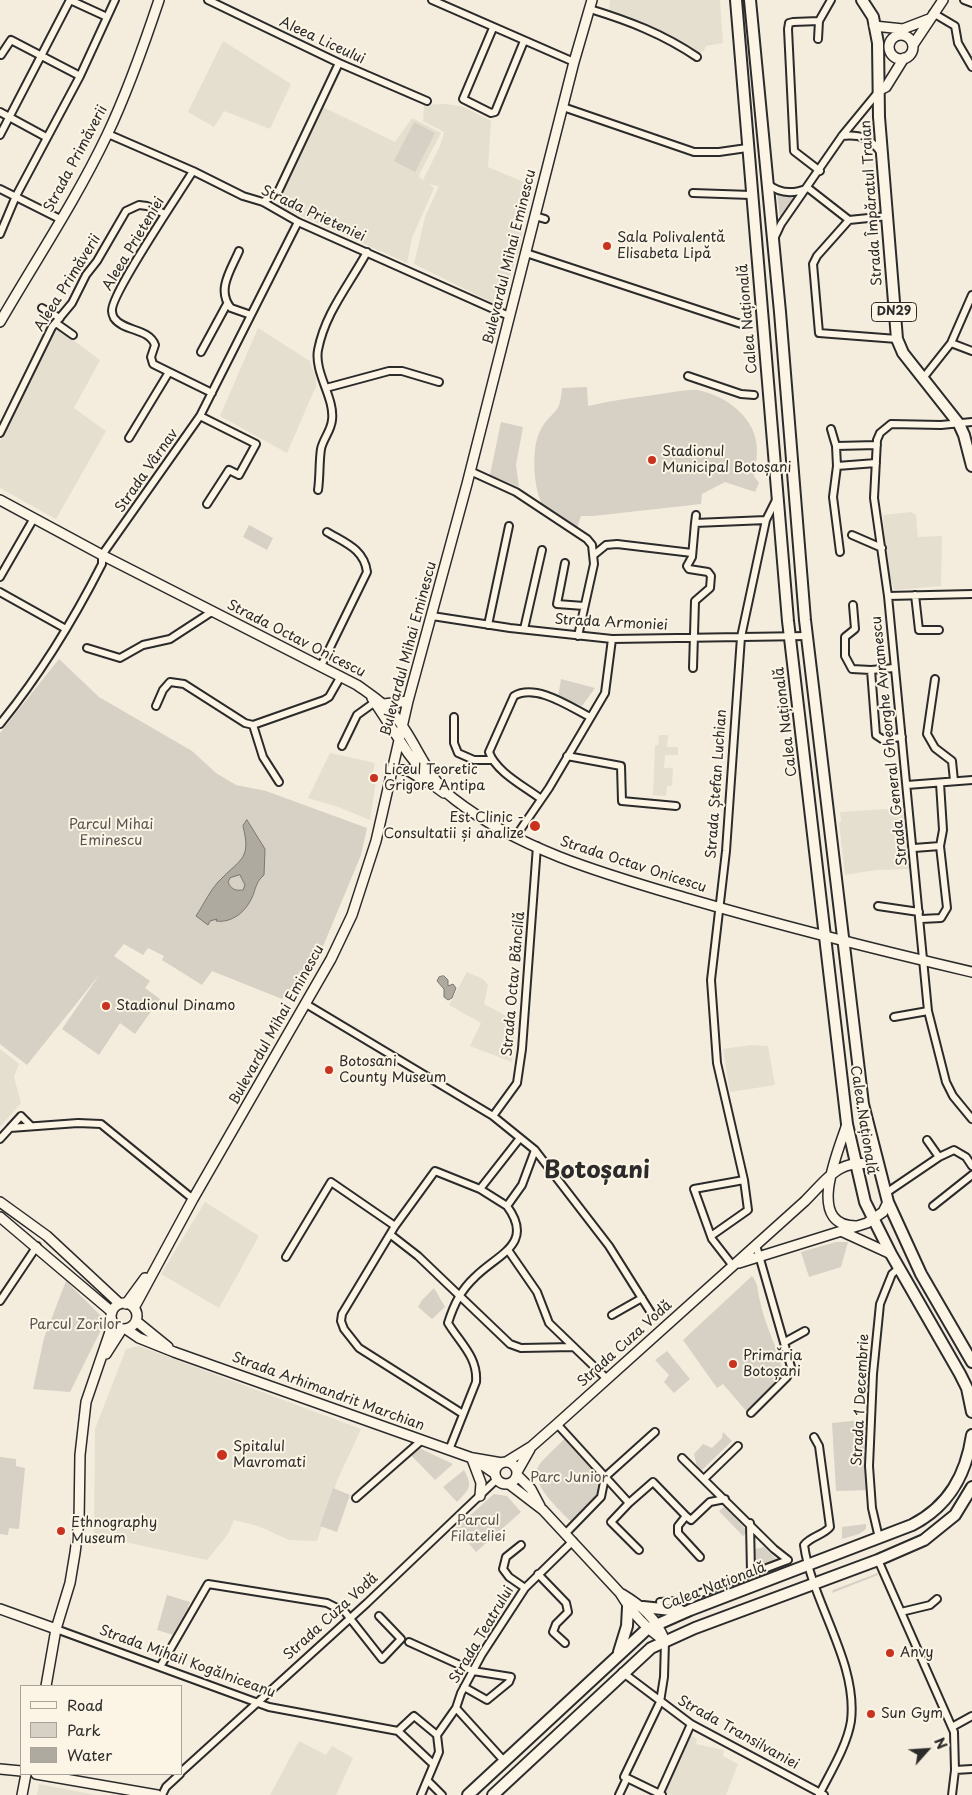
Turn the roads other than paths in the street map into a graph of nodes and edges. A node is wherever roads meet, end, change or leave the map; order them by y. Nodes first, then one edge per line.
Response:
1 (70, 0) edge
2 (115, 0) edge
3 (159, 0) edge
4 (208, 0) edge
5 (432, 0) edge
6 (592, 0) edge
7 (736, 0) edge
8 (750, 0) edge
9 (831, 0) edge
10 (862, 0) edge
11 (943, 0) edge
12 (964, 0) edge
13 (972, 3) edge
14 (590, 10) junction
15 (931, 16) junction
16 (107, 17) junction
17 (819, 21) junction
18 (874, 26) junction
19 (911, 27) junction
20 (493, 28) junction
21 (901, 32) junction
22 (818, 39) dead end
23 (524, 41) junction
24 (915, 42) junction
25 (1, 55) dead end
26 (42, 56) junction
27 (697, 56) dead end
28 (894, 56) junction
29 (904, 58) junction
30 (879, 60) junction
31 (574, 62) junction
32 (339, 63) junction
33 (972, 67) edge
34 (80, 76) junction
35 (880, 90) junction
36 (426, 101) dead end
37 (563, 106) junction
38 (0, 112) edge
39 (10, 117) junction
40 (108, 134) junction
41 (0, 135) edge
42 (842, 136) junction
43 (46, 138) junction
44 (747, 148) junction
45 (884, 157) junction
46 (820, 170) junction
47 (193, 171) junction
48 (766, 181) junction
49 (808, 188) junction
50 (0, 189) edge
51 (693, 193) dead end
52 (751, 195) junction
53 (16, 196) junction
54 (263, 202) junction
55 (165, 214) junction
56 (888, 216) junction
57 (60, 220) junction
58 (849, 220) junction
59 (298, 222) junction
60 (0, 234) edge
61 (772, 243) junction
62 (239, 251) dead end
63 (367, 252) junction
64 (526, 253) junction
65 (972, 295) edge
66 (227, 304) junction
67 (42, 308) dead end
68 (251, 315) junction
69 (509, 316) junction
70 (58, 320) junction
71 (0, 322) edge
72 (744, 325) dead end
73 (73, 335) dead end
74 (897, 339) junction
75 (951, 343) junction
76 (972, 351) edge
77 (201, 352) dead end
78 (169, 372) junction
79 (688, 376) dead end
80 (924, 377) junction
81 (439, 382) dead end
82 (326, 388) junction
83 (212, 393) junction
84 (754, 395) dead end
85 (200, 416) junction
86 (972, 422) edge
87 (959, 424) junction
88 (831, 429) dead end
89 (0, 433) edge
90 (129, 438) dead end
91 (877, 445) junction
92 (836, 446) junction
93 (970, 449) edge
94 (876, 463) junction
95 (837, 466) junction
96 (972, 466) edge
97 (470, 471) junction
98 (318, 490) dead end
99 (778, 497) junction
100 (0, 500) edge
101 (207, 504) dead end
102 (34, 518) junction
103 (766, 520) junction
104 (509, 526) dead end
105 (327, 532) dead end
106 (852, 535) dead end
107 (882, 548) junction
108 (542, 550) dead end
109 (840, 552) dead end
110 (692, 553) junction
111 (595, 554) junction
112 (102, 555) junction
113 (564, 563) dead end
114 (0, 577) edge
115 (0, 592) edge
116 (972, 594) edge
117 (915, 595) junction
118 (888, 596) junction
119 (853, 605) dead end
120 (584, 606) junction
121 (213, 611) junction
122 (432, 616) junction
123 (488, 625) junction
124 (66, 629) junction
125 (524, 630) junction
126 (939, 630) dead end
127 (578, 636) junction
128 (807, 636) junction
129 (741, 637) junction
130 (790, 637) junction
131 (694, 638) junction
132 (612, 639) junction
133 (87, 648) dead end
134 (320, 666) junction
135 (693, 668) dead end
136 (894, 668) junction
137 (871, 670) junction
138 (341, 676) junction
139 (935, 679) dead end
140 (408, 701) junction
141 (380, 703) junction
142 (156, 706) dead end
143 (454, 718) dead end
144 (590, 718) junction
145 (0, 724) edge
146 (253, 724) junction
147 (403, 727) junction
148 (902, 737) junction
149 (399, 742) junction
150 (342, 746) dead end
151 (567, 756) junction
152 (491, 760) junction
153 (391, 770) junction
154 (972, 780) edge
155 (954, 781) junction
156 (279, 782) dead end
157 (940, 783) junction
158 (433, 785) junction
159 (907, 785) junction
160 (452, 798) junction
161 (541, 799) junction
162 (676, 806) dead end
163 (516, 836) junction
164 (537, 846) junction
165 (940, 846) junction
166 (914, 848) junction
167 (878, 906) dead end
168 (719, 908) junction
169 (920, 916) junction
170 (826, 938) junction
171 (844, 942) junction
172 (923, 960) junction
173 (972, 972) edge
174 (306, 1004) junction
175 (928, 1010) junction
176 (894, 1017) dead end
177 (493, 1116) junction
178 (972, 1119) edge
179 (847, 1124) junction
180 (31, 1126) junction
181 (10, 1128) junction
182 (520, 1138) junction
183 (0, 1139) edge
184 (927, 1140) dead end
185 (535, 1150) junction
186 (939, 1157) junction
187 (854, 1163) junction
188 (877, 1165) junction
189 (972, 1166) edge
190 (832, 1172) junction
191 (972, 1175) edge
192 (744, 1180) junction
193 (480, 1189) junction
194 (887, 1198) junction
195 (193, 1199) junction
196 (0, 1202) edge
197 (507, 1206) junction
198 (933, 1206) dead end
199 (0, 1217) edge
200 (874, 1220) junction
201 (395, 1226) junction
202 (856, 1226) junction
203 (843, 1232) junction
204 (391, 1235) junction
205 (711, 1236) junction
206 (37, 1246) junction
207 (508, 1250) junction
208 (891, 1254) junction
209 (752, 1256) junction
210 (286, 1257) dead end
211 (734, 1265) junction
212 (899, 1268) junction
213 (458, 1296) junction
214 (642, 1298) junction
215 (0, 1301) edge
216 (127, 1305) junction
217 (112, 1312) junction
218 (612, 1315) dead end
219 (652, 1316) dead end
220 (136, 1321) junction
221 (113, 1323) junction
222 (124, 1329) junction
223 (805, 1331) dead end
224 (958, 1338) junction
225 (785, 1342) junction
226 (574, 1347) junction
227 (972, 1350) edge
228 (174, 1352) junction
229 (972, 1362) edge
230 (99, 1364) junction
231 (607, 1379) junction
232 (970, 1393) edge
233 (972, 1412) edge
234 (752, 1413) dead end
235 (463, 1414) junction
236 (557, 1424) junction
237 (655, 1432) dead end
238 (972, 1435) edge
239 (814, 1437) dead end
240 (422, 1440) junction
241 (532, 1446) junction
242 (738, 1446) dead end
243 (449, 1450) junction
244 (472, 1458) junction
245 (682, 1458) dead end
246 (504, 1462) junction
247 (517, 1474) junction
248 (495, 1476) junction
249 (605, 1477) junction
250 (704, 1479) junction
251 (509, 1484) junction
252 (972, 1488) edge
253 (480, 1496) junction
254 (356, 1498) dead end
255 (725, 1500) junction
256 (629, 1504) junction
257 (543, 1510) junction
258 (686, 1516) junction
259 (750, 1523) junction
260 (565, 1534) junction
261 (879, 1538) junction
262 (573, 1542) junction
263 (521, 1544) dead end
264 (639, 1550) dead end
265 (700, 1557) dead end
266 (878, 1560) junction
267 (806, 1565) junction
268 (750, 1573) junction
269 (538, 1574) junction
270 (812, 1585) junction
271 (525, 1588) junction
272 (620, 1593) junction
273 (937, 1599) dead end
274 (660, 1602) dead end
275 (628, 1607) junction
276 (643, 1607) junction
277 (0, 1609) edge
278 (690, 1610) junction
279 (901, 1612) junction
280 (379, 1616) dead end
281 (350, 1618) junction
282 (657, 1624) junction
283 (56, 1629) junction
284 (647, 1630) junction
285 (664, 1641) junction
286 (408, 1642) dead end
287 (565, 1643) dead end
288 (618, 1655) junction
289 (160, 1667) junction
290 (473, 1671) junction
291 (622, 1672) junction
292 (46, 1685) edge
293 (464, 1687) junction
294 (660, 1702) junction
295 (256, 1703) junction
296 (456, 1708) junction
297 (972, 1716) edge
298 (691, 1724) junction
299 (952, 1727) junction
300 (398, 1731) junction
301 (437, 1735) junction
302 (505, 1762) junction
303 (433, 1764) junction
304 (0, 1769) edge
305 (972, 1769) edge
306 (955, 1770) junction
307 (20, 1771) edge
308 (182, 1771) edge
309 (26, 1775) edge
310 (42, 1775) edge
311 (178, 1775) edge
312 (627, 1778) junction
313 (429, 1782) junction
314 (821, 1794) edge
315 (22, 1795) edge
316 (157, 1795) edge
317 (162, 1795) edge
318 (421, 1795) edge
319 (442, 1795) edge
320 (468, 1795) edge
321 (493, 1795) edge
322 (619, 1795) edge
323 (660, 1795) edge
324 (952, 1795) edge

1 - 16 street
1 - 26 street
2 - 16 street
3 - 40 main road, Strada Primăverii
4 - 32 street, Aleea Liceului
5 - 20 street
6 - 14 main road, Bulevardul Mihai Eminescu
7 - 44 main road, Calea Națională
8 - 48 main road, Calea Națională
9 - 17 street
10 - 18 main road, DN29
11 - 15 main road
12 - 13 street
14 - 27 street
14 - 31 main road, Bulevardul Mihai Eminescu
15 - 19 main road
15 - 24 main road
15 - 33 street
16 - 34 street
17 - 22 street
17 - 46 street
18 - 21 main road
18 - 30 main road, Strada Împăratul Traian / DN29
19 - 21 main road
19 - 24 main road
20 - 23 street
20 - 23 street
21 - 24 main road
21 - 28 main road
23 - 31 street
24 - 29 main road
25 - 26 street
26 - 34 street
26 - 39 street
28 - 29 main road
28 - 30 main road
29 - 35 main road
30 - 35 main road, Strada Împăratul Traian / DN29
31 - 37 main road, Bulevardul Mihai Eminescu
32 - 36 street, Aleea Liceului
32 - 54 street
34 - 43 street
35 - 42 street
35 - 45 main road, Strada Împăratul Traian / DN29
37 - 44 street
37 - 64 main road, Bulevardul Mihai Eminescu
38 - 39 street
39 - 41 street
39 - 43 street
40 - 47 street, Strada Prieteniei
40 - 57 main road, Strada Primăverii
42 - 45 street
42 - 46 street
43 - 53 street
44 - 52 main road, Calea Națională
45 - 56 main road, Strada Împăratul Traian / DN29
46 - 49 street
47 - 54 street, Strada Prieteniei
47 - 55 street, Aleea Prieteniei
48 - 49 street
48 - 61 main road, Calea Națională
49 - 58 street
49 - 61 street
50 - 53 street
51 - 52 street
52 - 99 main road, Calea Națională
53 - 57 street
53 - 60 street
54 - 59 street, Strada Prieteniei
55 - 70 street, Aleea Primăverii
55 - 78 street, Aleea Prieteniei
56 - 58 street
56 - 74 main road, Strada Împăratul Traian / DN29
57 - 71 main road, Strada Primăverii
58 - 74 street
59 - 63 street, Strada Prieteniei
59 - 68 street, Strada Vârnav
61 - 128 main road, Calea Națională
62 - 66 street
63 - 69 street, Strada Prieteniei
63 - 82 street
64 - 69 main road, Bulevardul Mihai Eminescu
64 - 72 street
65 - 75 street
66 - 68 street
66 - 77 street
67 - 70 street
68 - 83 street, Strada Vârnav
69 - 97 main road, Bulevardul Mihai Eminescu
70 - 73 street
70 - 89 street, Aleea Primăverii
74 - 80 main road, Strada Împăratul Traian / DN29
75 - 76 street
75 - 80 street
78 - 83 street, Aleea Prieteniei
78 - 90 street
79 - 84 street
80 - 87 main road, Strada Împăratul Traian / DN29
81 - 82 street
82 - 98 street
83 - 85 street, Strada Vârnav
85 - 101 street
85 - 112 street, Strada Vârnav
86 - 87 street, Strada General Gheorghe Avramescu
87 - 91 street, Strada General Gheorghe Avramescu
87 - 93 main road, Strada Împăratul Traian / DN29
88 - 92 street
91 - 92 street
91 - 94 street, Strada General Gheorghe Avramescu
92 - 95 street
93 - 96 main road, Strada Împăratul Traian / DN29
94 - 95 street
94 - 107 street, Strada General Gheorghe Avramescu
95 - 109 street
97 - 111 street
97 - 122 main road, Bulevardul Mihai Eminescu
99 - 103 street, Strada Ștefan Luchian
99 - 130 main road, Calea Națională
100 - 102 main road, Strada Octav Onicescu
102 - 112 main road, Strada Octav Onicescu
102 - 114 street
103 - 110 street
103 - 129 street, Strada Ștefan Luchian
104 - 123 street
105 - 134 street
106 - 107 street
107 - 118 street, Strada General Gheorghe Avramescu
108 - 125 street
110 - 111 street
110 - 131 street
111 - 120 street
112 - 121 main road, Strada Octav Onicescu
112 - 124 street, Strada Vârnav
113 - 120 street
115 - 124 street
116 - 117 street
117 - 118 street
117 - 126 street
118 - 136 street, Strada General Gheorghe Avramescu
119 - 137 street
120 - 127 street
121 - 133 street
121 - 134 main road, Strada Octav Onicescu
122 - 123 street, Strada Armoniei
122 - 140 main road, Bulevardul Mihai Eminescu
123 - 125 street, Strada Armoniei
124 - 145 street, Strada Vârnav
125 - 127 street, Strada Armoniei
127 - 132 street, Strada Armoniei
128 - 130 street, Strada Armoniei
128 - 171 main road, Calea Națională
129 - 130 street, Strada Armoniei
129 - 131 street, Strada Armoniei
129 - 168 street, Strada Ștefan Luchian
130 - 170 main road, Calea Națională
131 - 132 street, Strada Armoniei
131 - 135 street
132 - 144 street
134 - 138 main road, Strada Octav Onicescu
136 - 137 street
136 - 148 street, Strada General Gheorghe Avramescu
137 - 148 street
138 - 141 main road, Strada Octav Onicescu
138 - 146 street
139 - 155 street
140 - 141 main road
140 - 147 main road, Bulevardul Mihai Eminescu
141 - 147 main road, Strada Octav Onicescu
141 - 149 main road
141 - 150 street
142 - 146 street
143 - 152 street
144 - 151 street
144 - 152 street
146 - 156 street
147 - 149 main road, Bulevardul Mihai Eminescu
147 - 160 main road, Strada Octav Onicescu
148 - 159 street, Strada General Gheorghe Avramescu
149 - 153 main road, Bulevardul Mihai Eminescu
149 - 158 main road
151 - 161 street
151 - 162 street
152 - 161 street
153 - 158 main road
153 - 174 main road, Bulevardul Mihai Eminescu
154 - 155 street
155 - 157 street
157 - 159 street
157 - 165 street
158 - 160 main road
159 - 166 street, Strada General Gheorghe Avramescu
160 - 163 main road, Strada Octav Onicescu
161 - 163 street
163 - 164 main road, Strada Octav Onicescu
164 - 168 main road, Strada Octav Onicescu
164 - 177 street, Strada Octav Băncilă
165 - 166 street
165 - 169 street
166 - 169 street, Strada General Gheorghe Avramescu
167 - 169 street
168 - 170 main road, Strada Octav Onicescu
168 - 192 street, Strada Ștefan Luchian
169 - 172 street, Strada General Gheorghe Avramescu
170 - 171 main road, Strada Octav Onicescu
170 - 179 main road, Calea Națională
171 - 172 main road, Strada Octav Onicescu
171 - 188 main road, Calea Națională
172 - 173 main road, Strada Octav Onicescu
172 - 175 street, Strada General Gheorghe Avramescu
174 - 177 street
174 - 195 main road, Bulevardul Mihai Eminescu
175 - 176 street
175 - 178 street, Strada General Gheorghe Avramescu
177 - 182 street
179 - 187 main road, Calea Națională
179 - 190 main road
180 - 181 street
180 - 181 street
180 - 195 street
181 - 183 street
182 - 185 street
182 - 193 street
184 - 186 street
185 - 197 street
185 - 214 street
186 - 189 street
186 - 194 street
187 - 188 main road, Strada Cuza Vodă
187 - 190 main road, Strada Cuza Vodă
187 - 200 main road, Calea Națională
188 - 194 main road, Calea Națională
190 - 202 main road
190 - 209 main road, Strada Cuza Vodă
191 - 198 street
192 - 205 street, Strada Ștefan Luchian
192 - 205 street
193 - 197 street
193 - 201 street
194 - 200 main road
194 - 224 main road, Calea Națională
195 - 216 main road, Bulevardul Mihai Eminescu
196 - 216 main road
197 - 207 street
199 - 206 main road
200 - 202 main road, Strada Cuza Vodă
200 - 208 main road, Calea Națională
201 - 204 street
201 - 210 street
202 - 203 main road, Strada Cuza Vodă
203 - 208 main road
203 - 209 main road, Strada Cuza Vodă
204 - 213 street
204 - 235 street
205 - 211 street
206 - 215 street
206 - 217 main road
207 - 213 street
207 - 226 street
208 - 212 main road, Calea Națională
209 - 211 main road, Strada Cuza Vodă
209 - 225 street
211 - 231 main road, Strada Cuza Vodă
212 - 232 main road, Calea Națională
212 - 261 street, Strada 1 Decembrie
213 - 226 street
213 - 235 street
214 - 218 street
214 - 219 street
216 - 217 main road, Bulevardul Mihai Eminescu
216 - 220 main road
217 - 221 main road
220 - 222 main road
220 - 228 main road, Strada Arhimandrit Marchian
221 - 222 main road, Strada Arhimandrit Marchian
221 - 230 main road
222 - 228 main road, Strada Arhimandrit Marchian
222 - 230 main road
223 - 225 street
224 - 227 main road
224 - 229 main road, Calea Națională
225 - 234 street
226 - 231 street
228 - 240 main road, Strada Arhimandrit Marchian
230 - 283 main road
231 - 236 main road, Strada Cuza Vodă
232 - 233 main road, Calea Națională
235 - 243 street
236 - 241 main road, Strada Cuza Vodă
236 - 249 street
237 - 249 street
238 - 261 main road, Calea Națională
239 - 267 street
240 - 243 main road, Strada Arhimandrit Marchian
240 - 254 street
241 - 246 main road, Strada Cuza Vodă
241 - 247 main road, Strada Cuza Vodă
242 - 250 street
243 - 244 main road, Strada Arhimandrit Marchian
244 - 246 main road, Strada Arhimandrit Marchian
244 - 248 main road, Strada Arhimandrit Marchian
244 - 253 main road
245 - 250 street
246 - 247 main road
246 - 248 main road
247 - 251 main road
247 - 257 main road
248 - 251 main road
248 - 253 street, Strada Cuza Vodă
249 - 256 street
249 - 260 street
250 - 255 street
251 - 257 main road
252 - 266 main road
253 - 281 street, Strada Cuza Vodă
255 - 258 street
255 - 259 street
256 - 258 street
256 - 264 street
257 - 260 main road
258 - 265 street
259 - 268 street
259 - 268 street
260 - 262 main road
261 - 267 main road, Calea Națională
262 - 269 street, Strada Teatrului
262 - 272 main road
263 - 271 street
266 - 270 main road
266 - 279 street
267 - 270 street
267 - 278 main road, Calea Națională
268 - 274 street
269 - 271 street, Strada Teatrului
269 - 287 street
270 - 285 main road
270 - 314 street
271 - 290 street, Strada Teatrului
272 - 275 main road
272 - 276 main road
273 - 279 street
275 - 284 main road
275 - 288 main road
276 - 278 main road
276 - 282 main road
277 - 283 main road, Strada Mihail Kogălniceanu
278 - 282 main road, Calea Națională
279 - 299 street
280 - 281 street
281 - 289 street
281 - 295 street, Strada Cuza Vodă
282 - 284 main road, Calea Națională
282 - 285 main road
283 - 289 street, Strada Mihail Kogălniceanu
283 - 292 main road
284 - 285 main road
284 - 288 main road, Calea Națională
285 - 291 main road
285 - 294 street
286 - 290 street
288 - 302 main road, Calea Națională
289 - 295 street, Strada Mihail Kogălniceanu
290 - 293 street, Strada Teatrului
290 - 293 street
291 - 294 street, Strada Transilvaniei
291 - 321 main road
293 - 296 street, Strada Teatrului
294 - 298 street, Strada Transilvaniei
294 - 312 street
295 - 300 street, Strada Mihail Kogălniceanu
295 - 308 street, Strada Cuza Vodă
296 - 301 street, Strada Teatrului
296 - 302 street
297 - 299 street
298 - 314 street, Strada Transilvaniei
298 - 323 street
299 - 306 street
300 - 301 street
300 - 303 street
301 - 303 street
302 - 320 main road, Calea Națională
303 - 313 street
304 - 307 main road
305 - 306 street
306 - 324 street
309 - 315 main road
310 - 316 main road
311 - 317 street, Strada Cuza Vodă
312 - 322 street
312 - 323 street
313 - 318 street
313 - 319 street

